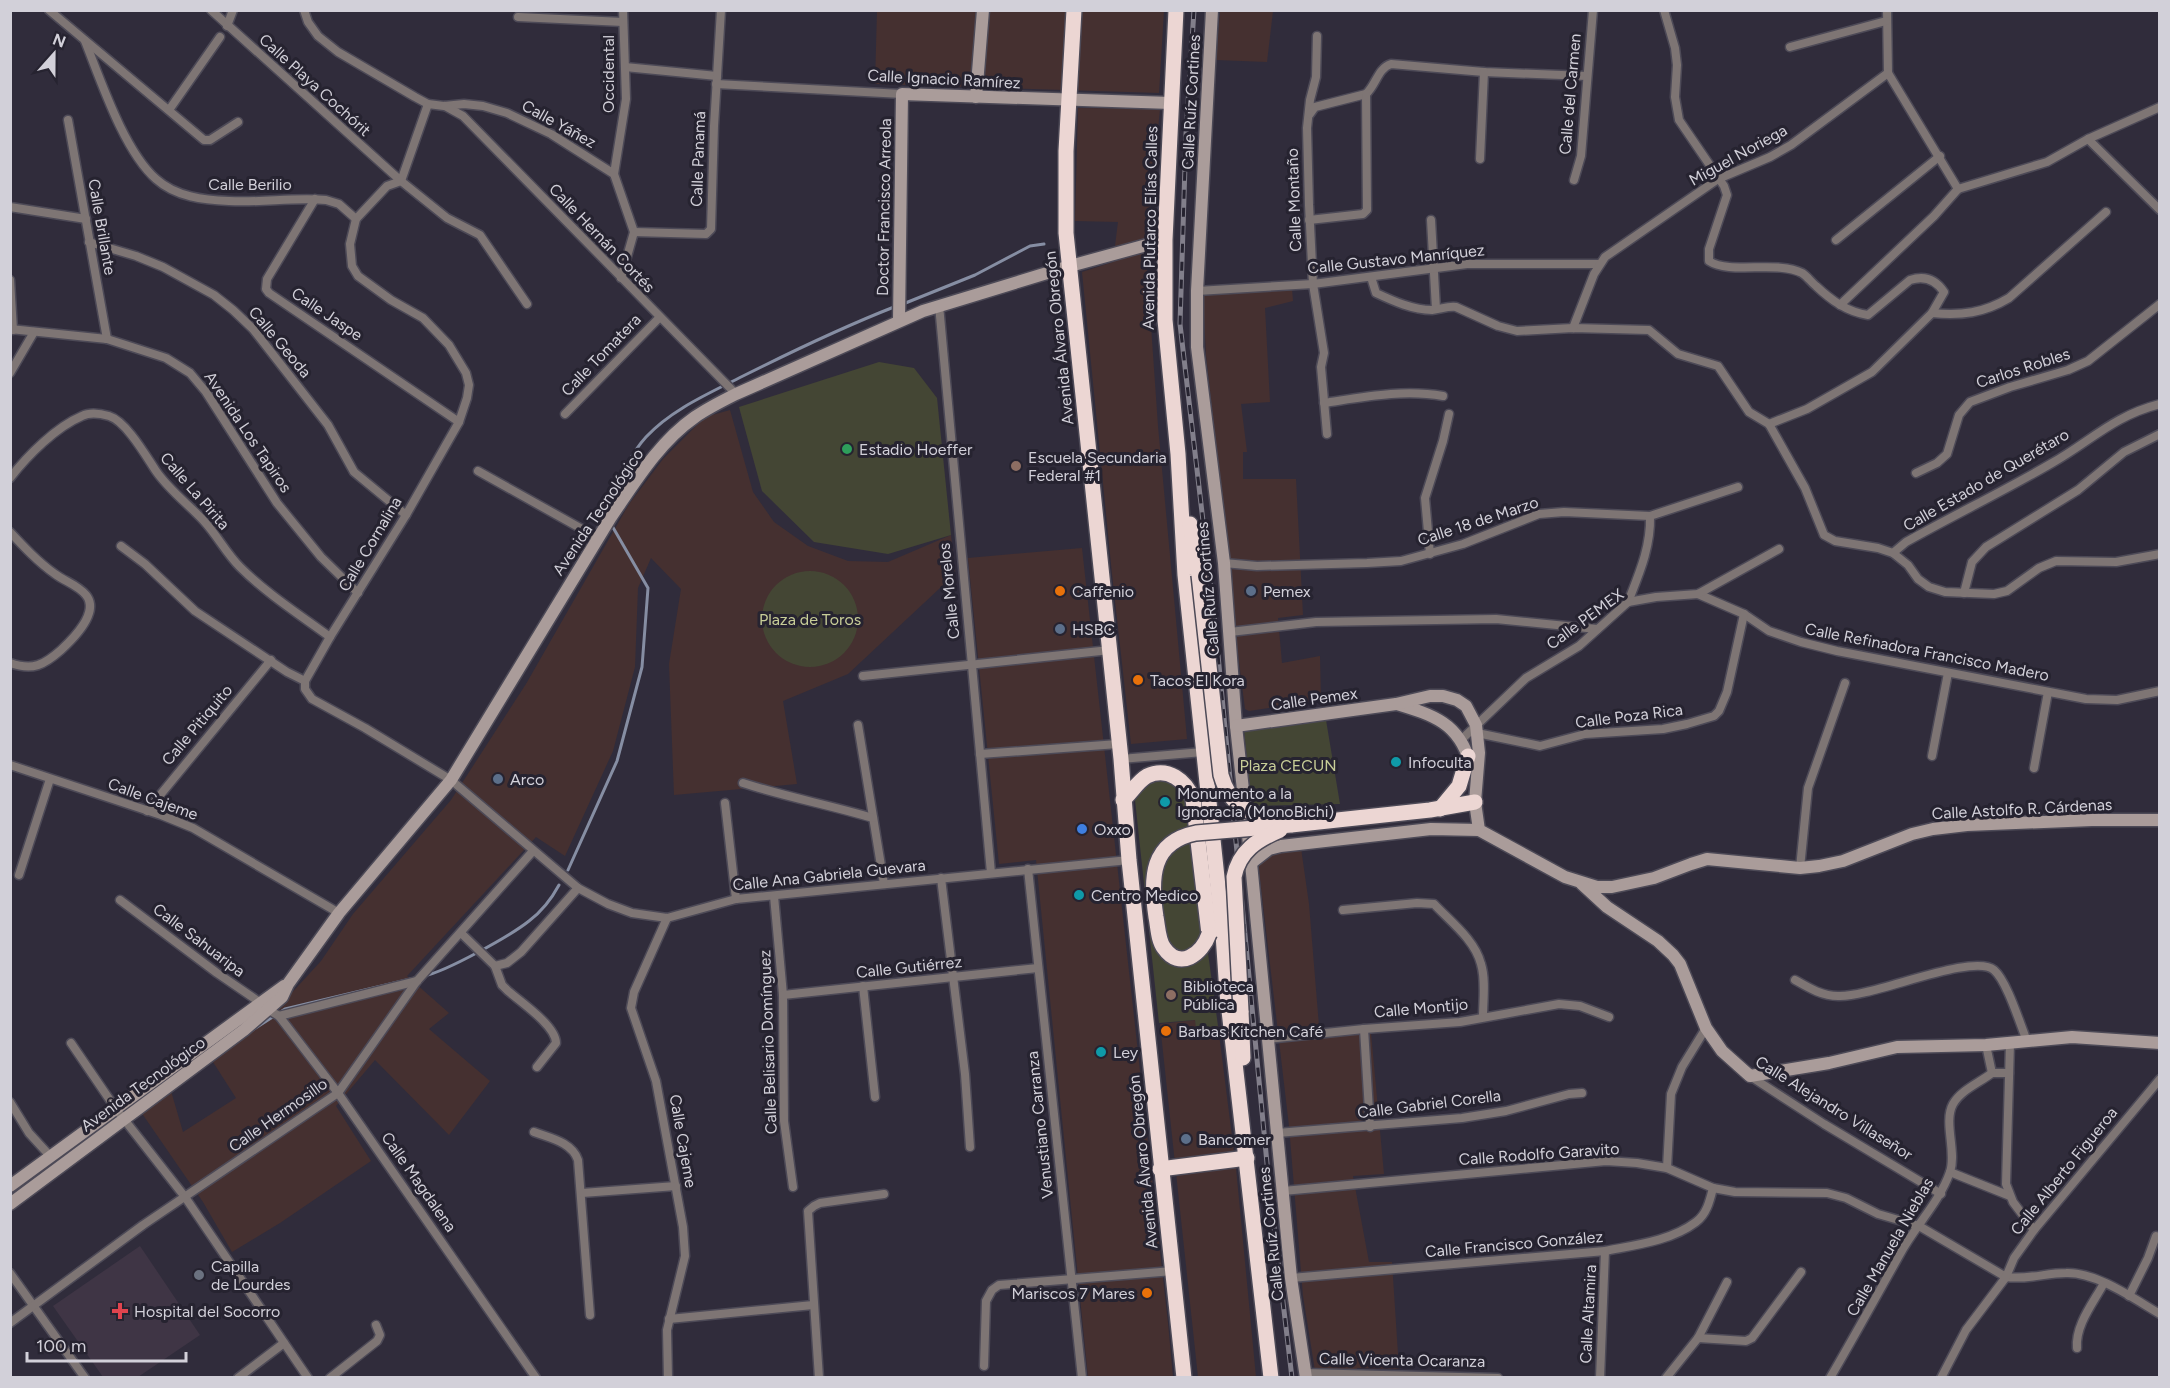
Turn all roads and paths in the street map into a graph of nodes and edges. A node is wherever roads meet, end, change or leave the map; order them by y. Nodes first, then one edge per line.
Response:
1 (49, 10) edge
2 (211, 10) edge
3 (233, 10) edge
4 (304, 10) edge
5 (623, 10) edge
6 (721, 10) edge
7 (983, 10) edge
8 (1074, 10) edge
9 (1176, 10) edge
10 (1212, 10) edge
11 (1593, 10) edge
12 (1664, 10) edge
13 (1887, 10) edge
14 (518, 17) dead end
15 (1886, 21) junction
16 (623, 22) junction
17 (227, 26) junction
18 (1317, 36) dead end
19 (220, 37) dead end
20 (85, 41) junction
21 (1790, 47) dead end
22 (626, 67) junction
23 (1484, 72) junction
24 (1888, 73) junction
25 (1587, 76) junction
26 (716, 80) junction
27 (902, 94) junction
28 (1366, 94) junction
29 (976, 98) junction
30 (1069, 101) junction
31 (1171, 103) junction
32 (428, 104) junction
33 (444, 106) junction
34 (2159, 107) edge
35 (169, 110) junction
36 (1310, 114) junction
37 (68, 120) dead end
38 (238, 122) dead end
39 (2088, 139) junction
40 (1940, 156) junction
41 (1480, 159) dead end
42 (614, 174) junction
43 (1718, 179) junction
44 (1574, 180) dead end
45 (401, 181) junction
46 (1958, 189) junction
47 (315, 199) junction
48 (10, 207) edge
49 (2160, 210) edge
50 (2106, 212) dead end
51 (86, 219) junction
52 (356, 219) junction
53 (1309, 220) junction
54 (1431, 220) dead end
55 (634, 232) junction
56 (1165, 240) junction
57 (1836, 240) dead end
58 (89, 242) junction
59 (1599, 264) junction
60 (1070, 266) junction
61 (1434, 268) junction
62 (1371, 277) junction
63 (621, 278) junction
64 (10, 280) edge
65 (1312, 284) junction
66 (1197, 291) junction
67 (527, 304) dead end
68 (939, 305) junction
69 (1840, 306) junction
70 (2158, 308) edge
71 (1436, 309) junction
72 (1932, 313) junction
73 (659, 318) junction
74 (899, 321) junction
75 (1573, 328) junction
76 (12, 329) edge
77 (34, 332) junction
78 (107, 339) junction
79 (10, 373) edge
80 (736, 394) junction
81 (1443, 396) dead end
82 (1324, 403) junction
83 (2160, 405) edge
84 (565, 414) dead end
85 (1449, 414) dead end
86 (459, 422) junction
87 (1769, 424) junction
88 (1327, 434) dead end
89 (2160, 434) edge
90 (1178, 454) junction
91 (478, 471) dead end
92 (1916, 473) dead end
93 (10, 478) edge
94 (1738, 487) dead end
95 (406, 515) junction
96 (1650, 516) junction
97 (10, 532) edge
98 (598, 538) junction
99 (121, 546) dead end
100 (1779, 549) dead end
101 (1430, 554) junction
102 (1893, 554) junction
103 (2160, 554) edge
104 (1224, 563) junction
105 (358, 593) junction
106 (1965, 593) junction
107 (1698, 594) junction
108 (1628, 602) junction
109 (1744, 614) junction
110 (1597, 629) junction
111 (1230, 632) junction
112 (330, 637) junction
113 (1110, 650) junction
114 (271, 660) junction
115 (10, 663) edge
116 (972, 665) junction
117 (1948, 673) junction
118 (863, 676) dead end
119 (305, 681) junction
120 (1845, 683) dead end
121 (2160, 691) edge
122 (2048, 692) junction
123 (1443, 696) junction
124 (1396, 704) junction
125 (1431, 715) junction
126 (858, 725) dead end
127 (1236, 726) junction
128 (1477, 729) junction
129 (1461, 740) junction
130 (1120, 751) junction
131 (1203, 752) junction
132 (980, 754) junction
133 (1468, 756) junction
134 (1932, 756) dead end
135 (10, 765) edge
136 (2034, 768) dead end
137 (50, 779) junction
138 (451, 780) junction
139 (743, 783) dead end
140 (1476, 783) junction
141 (1123, 800) junction
142 (1475, 802) junction
143 (725, 803) dead end
144 (1435, 809) junction
145 (147, 810) junction
146 (873, 818) junction
147 (2160, 820) edge
148 (1291, 825) junction
149 (1479, 830) junction
150 (533, 851) junction
151 (1129, 860) junction
152 (1251, 862) junction
153 (1800, 868) junction
154 (1028, 869) junction
155 (991, 873) junction
156 (19, 875) dead end
157 (941, 878) junction
158 (1581, 883) junction
159 (884, 884) junction
160 (578, 888) junction
161 (774, 896) junction
162 (736, 899) junction
163 (120, 900) dead end
164 (1343, 910) dead end
165 (339, 913) junction
166 (667, 918) junction
167 (461, 933) junction
168 (495, 966) junction
169 (1038, 968) junction
170 (954, 977) junction
171 (1795, 980) dead end
172 (417, 981) junction
173 (863, 987) junction
174 (783, 995) junction
175 (264, 1011) junction
176 (1483, 1017) junction
177 (1609, 1017) dead end
178 (1706, 1028) junction
179 (1364, 1029) junction
180 (1268, 1039) junction
181 (2027, 1041) junction
182 (2010, 1042) junction
183 (71, 1043) dead end
184 (2160, 1043) edge
185 (1986, 1045) junction
186 (537, 1067) dead end
187 (1992, 1073) junction
188 (2009, 1073) junction
189 (1750, 1076) junction
190 (2160, 1079) edge
191 (338, 1093) junction
192 (1582, 1093) dead end
193 (875, 1097) dead end
194 (10, 1102) edge
195 (120, 1114) junction
196 (1240, 1115) junction
197 (1370, 1127) junction
198 (534, 1132) dead end
199 (1277, 1133) junction
200 (970, 1147) dead end
201 (51, 1157) junction
202 (1247, 1158) junction
203 (1667, 1168) junction
204 (1160, 1169) junction
205 (1950, 1172) junction
206 (10, 1186) edge
207 (676, 1186) junction
208 (794, 1187) dead end
209 (1713, 1188) junction
210 (1282, 1191) junction
211 (582, 1193) junction
212 (884, 1194) dead end
213 (1941, 1194) junction
214 (2010, 1196) junction
215 (185, 1197) junction
216 (10, 1204) edge
217 (1919, 1226) junction
218 (2034, 1230) junction
219 (2156, 1236) dead end
220 (1605, 1251) junction
221 (1173, 1271) junction
222 (1801, 1272) dead end
223 (10, 1273) edge
224 (2006, 1277) junction
225 (1291, 1278) junction
226 (1071, 1281) junction
227 (1727, 1282) dead end
228 (2104, 1283) junction
229 (2129, 1296) junction
230 (813, 1305) junction
231 (34, 1306) junction
232 (2160, 1314) edge
233 (590, 1315) dead end
234 (669, 1319) junction
235 (10, 1323) edge
236 (376, 1325) dead end
237 (1698, 1338) junction
238 (284, 1344) junction
239 (2077, 1348) dead end
240 (984, 1366) dead end
241 (1306, 1375) edge
242 (85, 1377) edge
243 (238, 1377) edge
244 (308, 1377) edge
245 (330, 1377) edge
246 (536, 1377) edge
247 (668, 1377) edge
248 (819, 1377) edge
249 (1082, 1377) edge
250 (1184, 1377) edge
251 (1271, 1377) edge
252 (1498, 1377) edge
253 (1600, 1377) edge
254 (1666, 1377) edge
255 (1830, 1377) edge
256 (1941, 1377) edge

1 - 20 street
2 - 17 street, Calle Playa Cochórit
3 - 17 street
4 - 32 street, Calle Yáñez
5 - 16 street, Occidental
6 - 26 street, Calle Panamá
7 - 29 street
8 - 30 highway, Avenida Álvaro Obregón
9 - 31 highway, Avenida Plutarco Elías Calles
10 - 66 street, Calle Ruíz Cortines
11 - 25 street, Calle del Carmen
12 - 43 street
13 - 15 street
14 - 16 street
15 - 21 street
15 - 24 street
16 - 22 street, Occidental
17 - 45 street, Calle Playa Cochórit
18 - 36 street, Calle Montaño
19 - 35 street
20 - 35 street
20 - 47 street, Calle Berilio
22 - 26 street, Calle Ignacio Ramírez
22 - 42 street, Occidental
23 - 25 street
23 - 28 street
23 - 41 street
24 - 40 street
24 - 43 street, Miguel Noriega
25 - 44 street, Calle del Carmen
26 - 27 street, Calle Ignacio Ramírez
26 - 55 street, Calle Panamá
27 - 29 street, Calle Ignacio Ramírez
27 - 74 street, Doctor Francisco Arreola
28 - 36 street
28 - 53 street
29 - 30 street, Calle Ignacio Ramírez
30 - 31 street, Calle Ignacio Ramírez
30 - 60 highway, Avenida Álvaro Obregón
31 - 56 highway, Avenida Plutarco Elías Calles
32 - 33 street, Calle Yáñez
32 - 45 street
33 - 42 street, Calle Yáñez
33 - 63 street, Calle Hernán Cortés
34 - 39 street
35 - 38 street
36 - 53 street, Calle Montaño
37 - 51 street, Calle Brillante
39 - 46 street
39 - 49 street
40 - 46 street
40 - 57 street
42 - 55 street
43 - 59 street, Miguel Noriega
43 - 69 street
45 - 52 street
45 - 67 street, Calle Playa Cochórit
46 - 69 street
47 - 52 street, Calle Berilio
47 - 86 street, Calle Jaspe
48 - 51 street
50 - 72 street
51 - 58 street, Calle Brillante
52 - 86 street, Calle Cornalina
53 - 65 street, Calle Montaño
54 - 61 street
55 - 63 street
56 - 60 street, Avenida Tecnológico
56 - 90 highway, Avenida Plutarco Elías Calles
58 - 78 street, Calle Brillante
58 - 95 street, Calle Geoda
59 - 61 street, Calle Gustavo Manríquez
59 - 75 street, Miguel Noriega
60 - 68 street, Avenida Tecnológico
60 - 113 highway, Avenida Álvaro Obregón
61 - 62 street, Calle Gustavo Manríquez
61 - 71 street
62 - 65 street, Calle Gustavo Manríquez
62 - 71 street
63 - 73 street, Calle Hernán Cortés
64 - 76 street
65 - 66 street, Calle Gustavo Manríquez
65 - 82 street, Calle Montaño
66 - 104 street, Calle Ruíz Cortines
68 - 74 street, Avenida Tecnológico
68 - 116 street, Calle Morelos
69 - 72 street
70 - 92 street, Carlos Robles
71 - 75 street
72 - 87 street
73 - 80 street, Calle Hernán Cortés
73 - 84 street, Calle Tomatera
74 - 80 street, Avenida Tecnológico
75 - 87 street
76 - 77 street, Avenida Los Tapiros
77 - 78 street, Avenida Los Tapiros
77 - 79 street
78 - 105 street, Avenida Los Tapiros
80 - 98 street, Avenida Tecnológico
81 - 82 street
82 - 88 street, Calle Montaño
83 - 102 street, Calle Estado de Querétaro
85 - 101 street
86 - 95 street, Calle Cornalina
87 - 102 street
89 - 106 street
90 - 131 highway, Avenida Plutarco Elías Calles
90 - 148 highway, bridge
91 - 98 street
93 - 112 street, Calle La Pirita
94 - 96 street, Calle 18 de Marzo
95 - 105 street, Calle Cornalina
96 - 101 street, Calle 18 de Marzo
96 - 108 street
97 - 115 street
98 - 138 street, Avenida Tecnológico
99 - 114 street, Calle Ana Gabriela Guevara
100 - 107 street, Calle PEMEX
101 - 104 street, Calle 18 de Marzo
102 - 106 street
103 - 106 street
104 - 111 street, Calle Ruíz Cortines
105 - 112 street, Calle Cornalina
107 - 108 street, Calle PEMEX
107 - 109 street, Calle Refinadora Francisco Madero
108 - 110 street, Calle PEMEX
109 - 117 street, Calle Refinadora Francisco Madero
109 - 128 street, Calle Poza Rica
110 - 111 street
110 - 128 street, Calle PEMEX
111 - 127 street, Calle Ruíz Cortines
112 - 119 street, Calle Cornalina
113 - 116 street
113 - 130 highway, Avenida Álvaro Obregón
114 - 119 street, Calle Ana Gabriela Guevara
114 - 145 street, Calle Pitiquito
116 - 118 street
116 - 132 street, Calle Morelos
117 - 122 street, Calle Refinadora Francisco Madero
117 - 134 street
119 - 138 street, Calle Ana Gabriela Guevara
120 - 153 street
121 - 122 street, Calle Refinadora Francisco Madero
122 - 136 street
123 - 124 street, Calle Pemex
123 - 125 street
123 - 128 street
124 - 125 street
124 - 127 street, Calle Pemex
125 - 129 street
126 - 146 street
127 - 152 street, Calle Ruíz Cortines
128 - 129 street, Calle PEMEX
128 - 140 street
129 - 133 street
130 - 131 street
130 - 132 street
130 - 141 highway, Avenida Álvaro Obregón
131 - 196 highway, Avenida Plutarco Elías Calles
132 - 155 street, Calle Morelos
133 - 140 street
133 - 144 highway
135 - 137 street, Calle Cajeme
137 - 145 street, Calle Cajeme
137 - 156 street
138 - 150 street, Calle Ana Gabriela Guevara
138 - 165 street, Avenida Tecnológico
139 - 146 street
140 - 142 street
141 - 148 highway, bridge
141 - 151 highway, Avenida Álvaro Obregón
142 - 144 highway
142 - 149 street
143 - 162 street
144 - 148 highway
145 - 165 street, Calle Cajeme
146 - 159 street
147 - 153 street, Calle Astolfo R. Cárdenas
148 - 196 highway, bridge
149 - 152 street, Calle Astolfo R. Cárdenas
149 - 158 street, Calle Astolfo R. Cárdenas
150 - 160 street, Calle Ana Gabriela Guevara
150 - 167 street, Calle Hermosillo
151 - 154 street, Calle Ana Gabriela Guevara
151 - 204 highway, Avenida Álvaro Obregón
152 - 180 street, Calle Ruíz Cortines
153 - 158 street, Calle Astolfo R. Cárdenas
154 - 155 street, Calle Ana Gabriela Guevara
154 - 169 street, Venustiano Carranza
155 - 157 street, Calle Ana Gabriela Guevara
157 - 159 street, Calle Ana Gabriela Guevara
157 - 170 street
158 - 178 street, Calle Alejandro Villaseñor
159 - 161 street, Calle Ana Gabriela Guevara
160 - 166 street, Calle Ana Gabriela Guevara
160 - 168 street
161 - 162 street, Calle Ana Gabriela Guevara
161 - 174 street, Calle Belisario Domínguez
162 - 166 street, Calle Ana Gabriela Guevara
163 - 175 street, Calle Sahuaripa
164 - 176 street
165 - 175 street, Avenida Tecnológico
166 - 207 street, Calle Cajeme
167 - 168 street
167 - 172 street, Calle Hermosillo
168 - 186 street
169 - 170 street, Calle Gutiérrez
169 - 226 street, Venustiano Carranza
170 - 173 street, Calle Gutiérrez
170 - 200 street
171 - 181 street
172 - 175 street
172 - 191 street, Calle Hermosillo
173 - 174 street, Calle Gutiérrez
173 - 193 street
174 - 208 street, Calle Belisario Domínguez
175 - 191 street, Calle Magdalena
175 - 195 street, Avenida Tecnológico
176 - 177 street, Calle Montijo
176 - 179 street, Calle Montijo
178 - 189 street, Calle Alejandro Villaseñor
178 - 203 street
179 - 180 street, Calle Montijo
179 - 197 street
180 - 199 street, Calle Ruíz Cortines
181 - 182 street
181 - 184 street
182 - 185 street
182 - 188 street
183 - 195 street
185 - 187 street
185 - 189 street
187 - 188 street
187 - 205 street, Calle Manuela Nieblas
188 - 214 street
189 - 213 street, Calle Alejandro Villaseñor
190 - 218 street, Calle Alberto Figueroa
191 - 215 street, Calle Hermosillo
191 - 246 street, Calle Magdalena
192 - 197 street, Calle Gabriel Corella
194 - 201 street
195 - 201 street, Avenida Tecnológico
195 - 215 street
195 - 216 street, Avenida Tecnológico
196 - 202 highway, Avenida Plutarco Elías Calles
197 - 199 street, Calle Gabriel Corella
198 - 211 street
199 - 210 street, Calle Ruíz Cortines
201 - 206 street, Avenida Tecnológico
202 - 204 highway
202 - 251 highway, Avenida Plutarco Elías Calles
203 - 209 street, Calle Rodolfo Garavito
203 - 210 street, Calle Rodolfo Garavito
204 - 221 highway, Avenida Álvaro Obregón
205 - 213 street, Calle Manuela Nieblas
205 - 214 street
207 - 211 street
207 - 234 street, Calle Cajeme
209 - 217 street, Calle Rodolfo Garavito
209 - 220 street, Calle Francisco González
210 - 225 street, Calle Ruíz Cortines
211 - 233 street
212 - 230 street
213 - 217 street, Calle Manuela Nieblas
214 - 218 street
215 - 231 street, Calle Hermosillo
215 - 238 street
217 - 224 street, Calle Rodolfo Garavito
217 - 255 street, Calle Manuela Nieblas
218 - 224 street, Calle Alberto Figueroa
219 - 229 street
220 - 225 street, Calle Francisco González
220 - 253 street, Calle Altamira
221 - 226 street
221 - 250 highway, Avenida Álvaro Obregón
222 - 237 street
223 - 231 street
224 - 228 street
224 - 256 street, Calle Alberto Figueroa
225 - 241 street, Calle Ruíz Cortines
226 - 240 street
226 - 249 street, Venustiano Carranza
227 - 237 street
228 - 229 street
228 - 239 street
229 - 232 street
230 - 234 street
230 - 248 street
231 - 235 street, Calle Hermosillo
231 - 242 street
234 - 247 street, Calle Cajeme
236 - 245 street
237 - 254 street
238 - 243 street
238 - 244 street
241 - 252 street, Calle Vicenta Ocaranza

